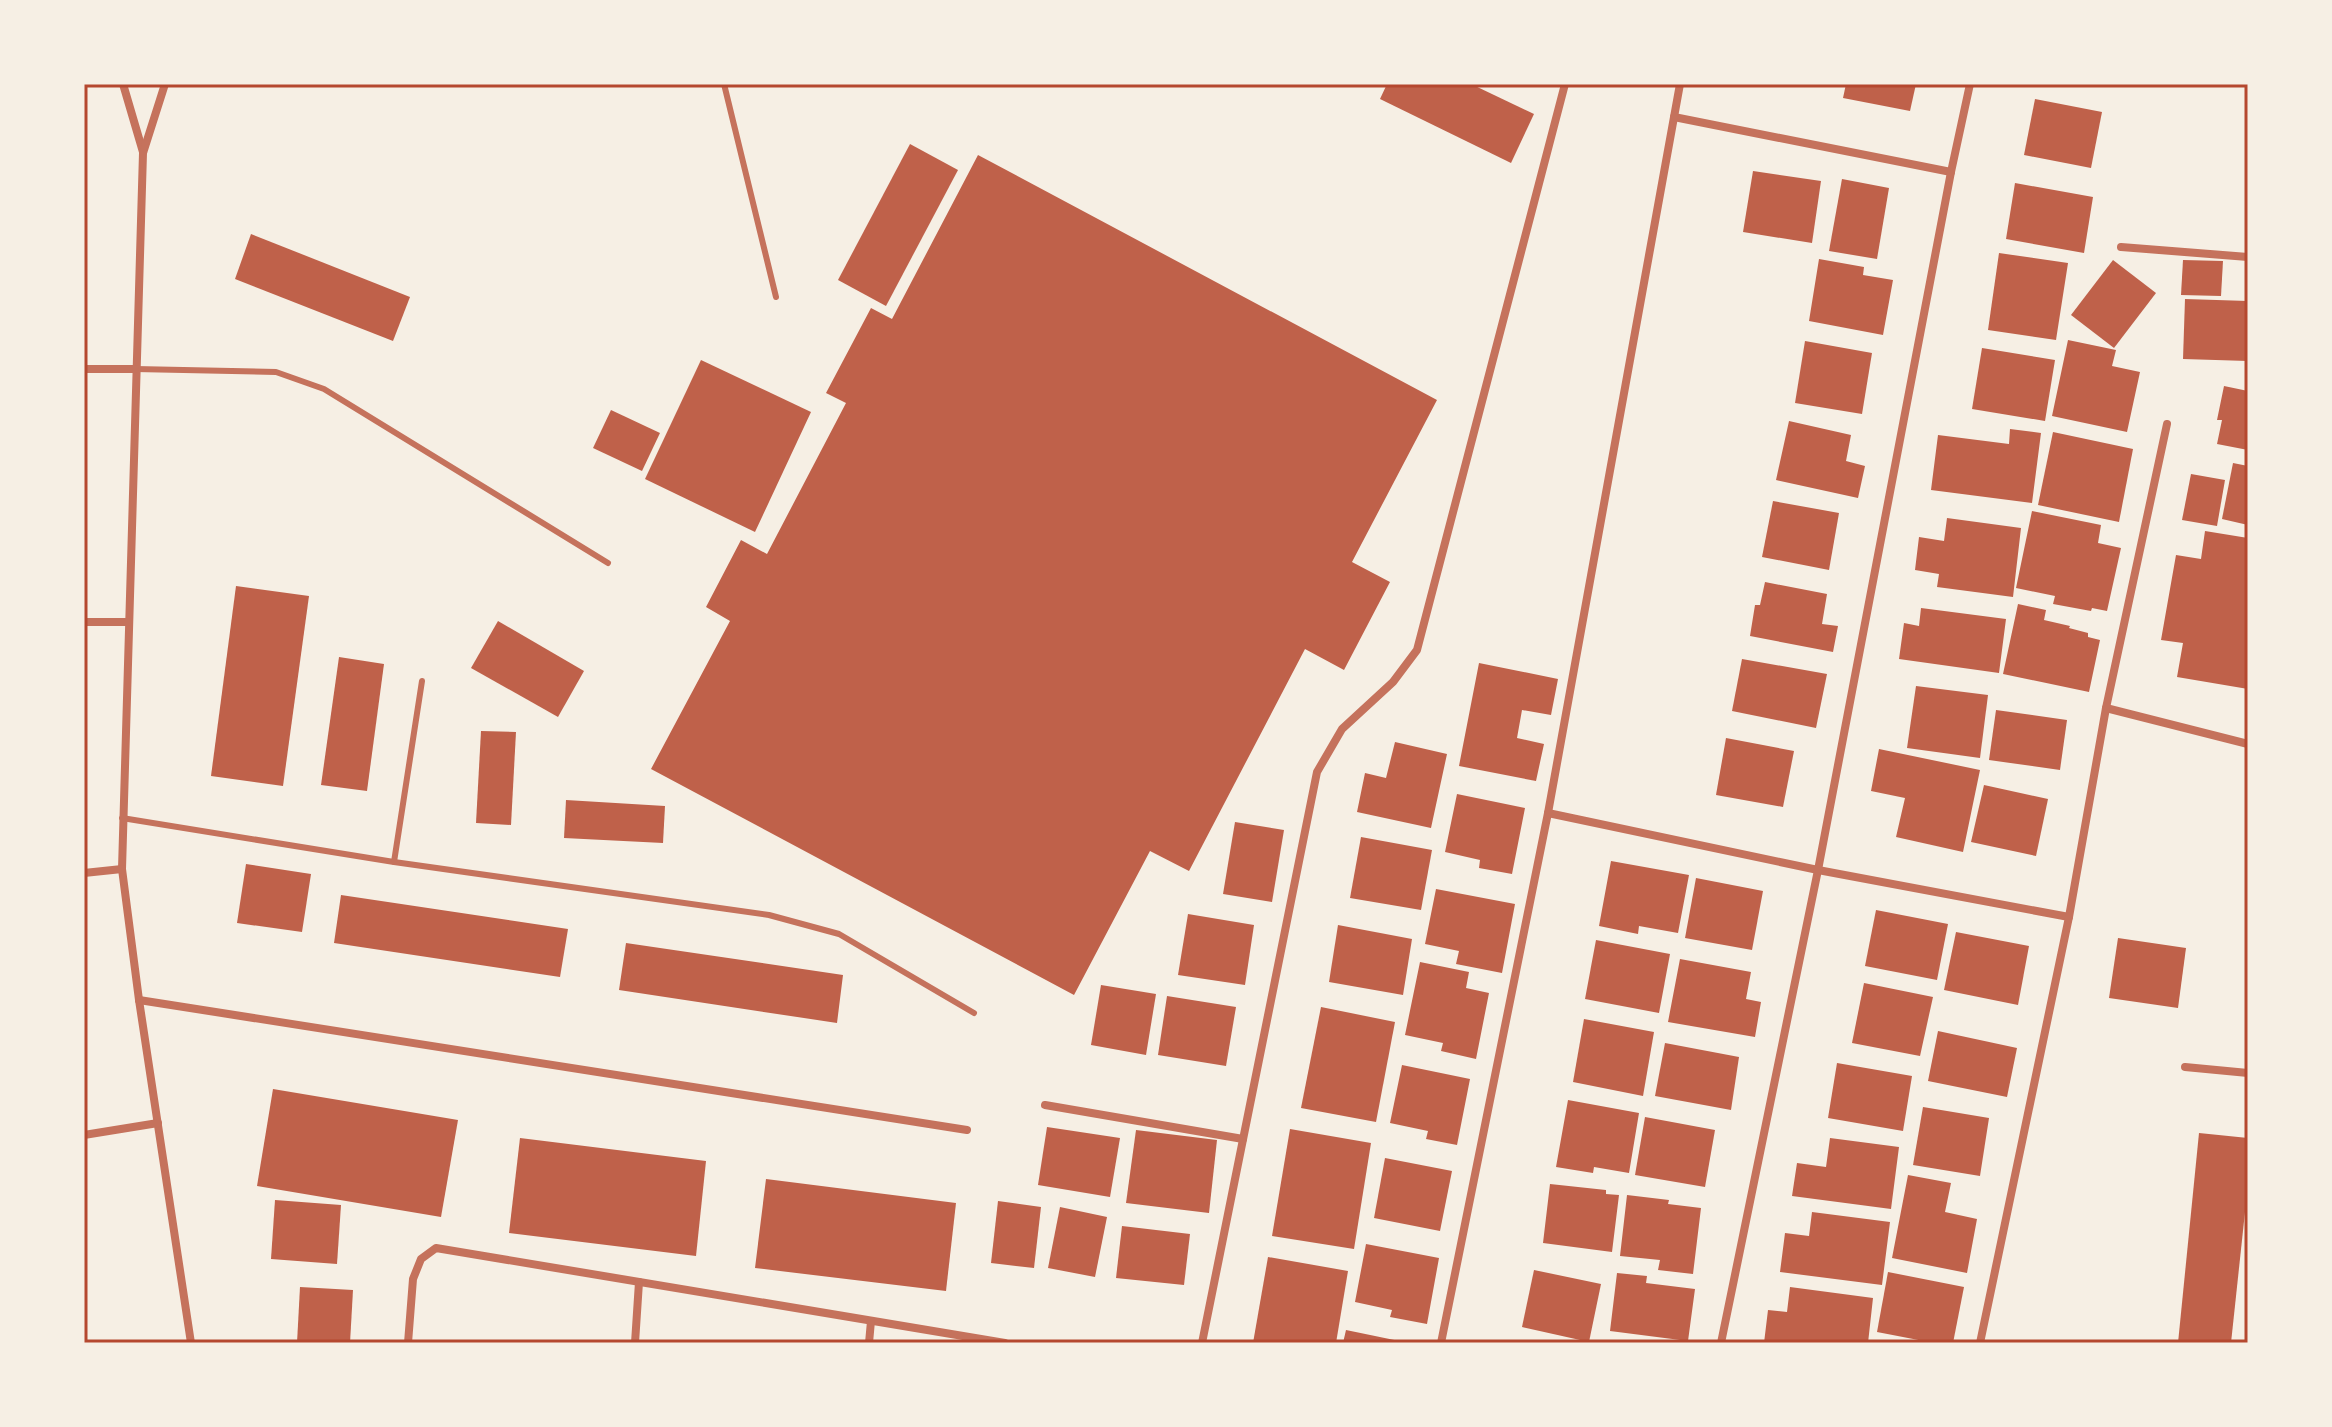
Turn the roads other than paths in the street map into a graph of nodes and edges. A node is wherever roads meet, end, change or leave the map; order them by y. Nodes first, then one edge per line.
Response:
1 (123, 84) edge
2 (165, 84) edge
3 (724, 84) edge
4 (1565, 84) edge
5 (1680, 84) edge
6 (1970, 84) edge
7 (1674, 117) junction
8 (143, 153) junction
9 (1951, 172) junction
10 (2121, 247) dead end
11 (2248, 257) edge
12 (776, 297) dead end
13 (84, 369) edge
14 (135, 369) junction
15 (2167, 424) dead end
16 (608, 563) dead end
17 (84, 622) edge
18 (128, 622) junction
19 (422, 681) dead end
20 (2106, 708) junction
21 (2248, 744) edge
22 (1548, 813) junction
23 (122, 818) junction
24 (394, 862) junction
25 (122, 869) junction
26 (1818, 870) junction
27 (84, 873) edge
28 (2069, 917) junction
29 (139, 1000) junction
30 (974, 1013) dead end
31 (2185, 1067) dead end
32 (2248, 1073) edge
33 (1045, 1105) dead end
34 (158, 1123) junction
35 (967, 1130) dead end
36 (84, 1135) edge
37 (1243, 1139) junction
38 (639, 1282) junction
39 (871, 1321) junction
40 (191, 1343) edge
41 (408, 1343) edge
42 (635, 1343) edge
43 (869, 1343) edge
44 (1005, 1343) edge
45 (1202, 1343) edge
46 (1441, 1343) edge
47 (1721, 1343) edge
48 (1980, 1343) edge

1 - 8 street
2 - 8 street
3 - 12 lane
4 - 37 street
5 - 7 street
6 - 9 street
7 - 9 street
7 - 22 street
8 - 14 street
9 - 26 street
10 - 11 street
13 - 14 street
14 - 16 lane
14 - 18 street
15 - 20 street
17 - 18 street
18 - 23 street
19 - 24 lane
20 - 21 street
20 - 28 street
22 - 26 street
22 - 46 street
23 - 24 lane
23 - 25 street
24 - 30 lane
25 - 27 street
25 - 29 street
26 - 28 street
26 - 47 street
28 - 48 street
29 - 34 street
29 - 35 street
31 - 32 street
33 - 37 street
34 - 36 street
34 - 40 street
37 - 45 street
38 - 39 street
38 - 41 street
38 - 42 street
39 - 43 street
39 - 44 street

